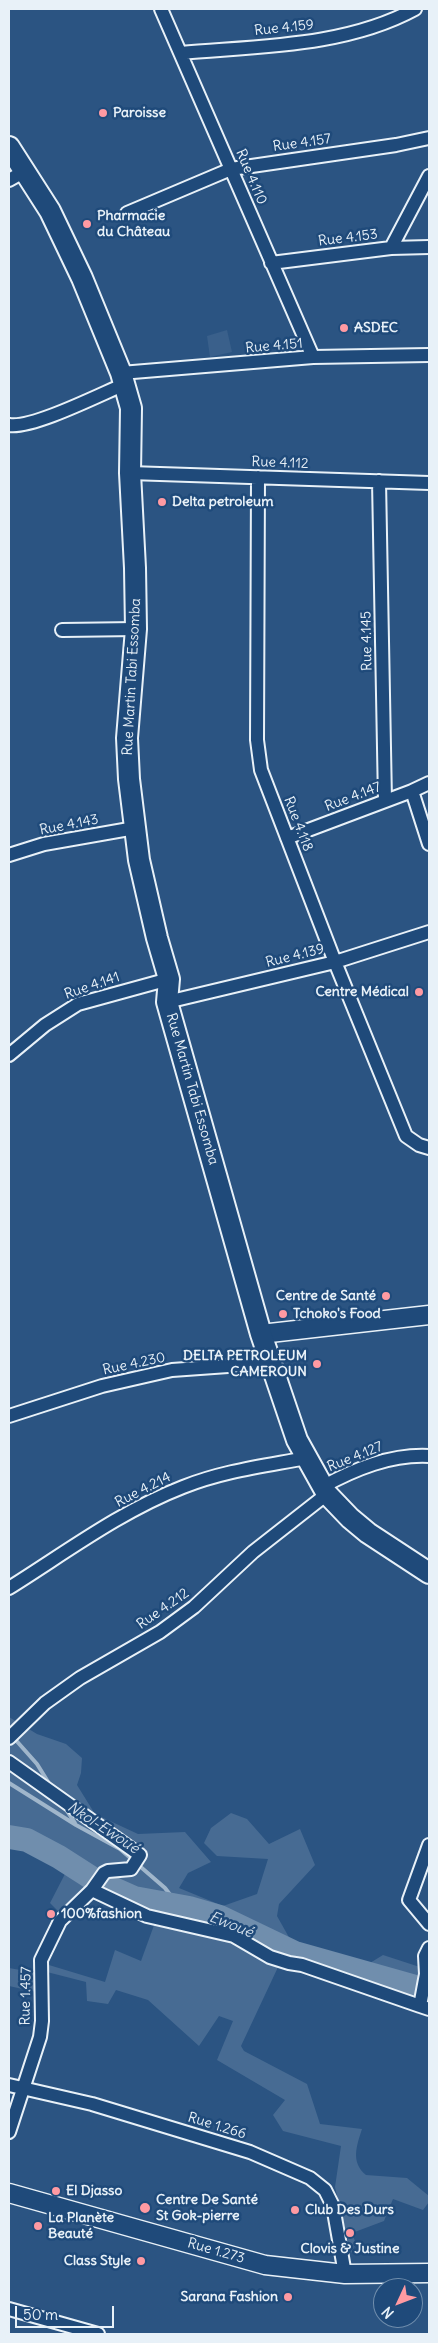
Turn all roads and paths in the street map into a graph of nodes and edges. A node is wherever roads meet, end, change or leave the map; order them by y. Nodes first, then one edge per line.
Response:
1 (161, 9) edge
2 (415, 9) edge
3 (181, 53) junction
4 (429, 138) edge
5 (9, 147) edge
6 (231, 169) junction
7 (17, 176) edge
8 (429, 176) edge
9 (127, 214) dead end
10 (429, 247) edge
11 (391, 248) junction
12 (271, 263) junction
13 (429, 355) edge
14 (313, 358) junction
15 (123, 378) junction
16 (9, 425) edge
17 (130, 473) junction
18 (258, 477) junction
19 (379, 481) junction
20 (429, 483) edge
21 (136, 629) junction
22 (62, 630) dead end
23 (429, 782) edge
24 (412, 791) junction
25 (385, 801) junction
26 (135, 828) junction
27 (287, 838) junction
28 (429, 844) edge
29 (9, 855) edge
30 (429, 932) edge
31 (334, 962) junction
32 (169, 979) junction
33 (167, 1002) junction
34 (9, 1055) edge
35 (429, 1148) edge
36 (429, 1315) edge
37 (261, 1334) junction
38 (270, 1363) junction
39 (9, 1416) edge
40 (429, 1456) edge
41 (306, 1458) junction
42 (325, 1490) junction
43 (429, 1573) edge
44 (9, 1588) edge
45 (13, 1734) edge
46 (9, 1762) edge
47 (429, 1845) edge
48 (92, 1890) junction
49 (429, 1924) edge
50 (427, 1952) edge
51 (423, 2005) edge
52 (9, 2085) edge
53 (22, 2089) junction
54 (9, 2132) edge
55 (9, 2193) edge
56 (345, 2274) junction
57 (429, 2274) edge
58 (9, 2309) edge
59 (98, 2334) edge

1 - 3 street, Rue 4.110
2 - 3 street, Rue 4.159
3 - 6 street, Rue 4.110
4 - 6 street, Rue 4.157
5 - 7 main road, Rue Martin Tabi Essomba
6 - 9 street, Rue 4.157
6 - 12 street, Rue 4.110
7 - 15 main road, Rue Martin Tabi Essomba
8 - 11 street
10 - 11 street, Rue 4.153
11 - 12 street, Rue 4.153
12 - 14 street, Rue 4.110
13 - 14 street, Rue 4.151
14 - 15 street, Rue 4.151
15 - 16 street, Rue 4.151
15 - 17 main road, Rue Martin Tabi Essomba
17 - 18 street, Rue 4.112
17 - 21 main road, Rue Martin Tabi Essomba
18 - 19 street, Rue 4.112
18 - 27 street, Rue 4.118
19 - 20 street, Rue 4.112
19 - 25 street, Rue 4.145
21 - 22 street
21 - 26 main road, Rue Martin Tabi Essomba
23 - 24 street, Rue 4.147
24 - 25 street, Rue 4.147
24 - 28 street
25 - 27 street, Rue 4.147
26 - 29 street, Rue 4.143
26 - 32 main road, Rue Martin Tabi Essomba
27 - 31 street, Rue 4.118
30 - 31 street, Rue 4.139
31 - 33 street, Rue 4.139
31 - 35 street, Rue 4.118
32 - 33 main road, Rue Martin Tabi Essomba
32 - 34 street, Rue 4.141
33 - 37 main road, Rue Martin Tabi Essomba
36 - 37 main road
37 - 38 main road, Rue Martin Tabi Essomba
38 - 39 street, Rue 4.230
38 - 41 main road, Rue Martin Tabi Essomba
40 - 42 street, Rue 4.127
41 - 42 main road, Rue Martin Tabi Essomba
41 - 44 street, Rue 4.214
42 - 43 main road, Rue Martin Tabi Essomba
42 - 45 street, Rue 4.212
46 - 48 street, Rue 1.457
47 - 49 street
48 - 51 street
48 - 53 street, Rue 1.457
50 - 51 street
52 - 53 street, Rue 1.266
53 - 54 street, Rue 1.457
53 - 56 street, Rue 1.266
55 - 56 main road, Rue 1.273
56 - 57 main road, Rue 1.273
58 - 59 street

